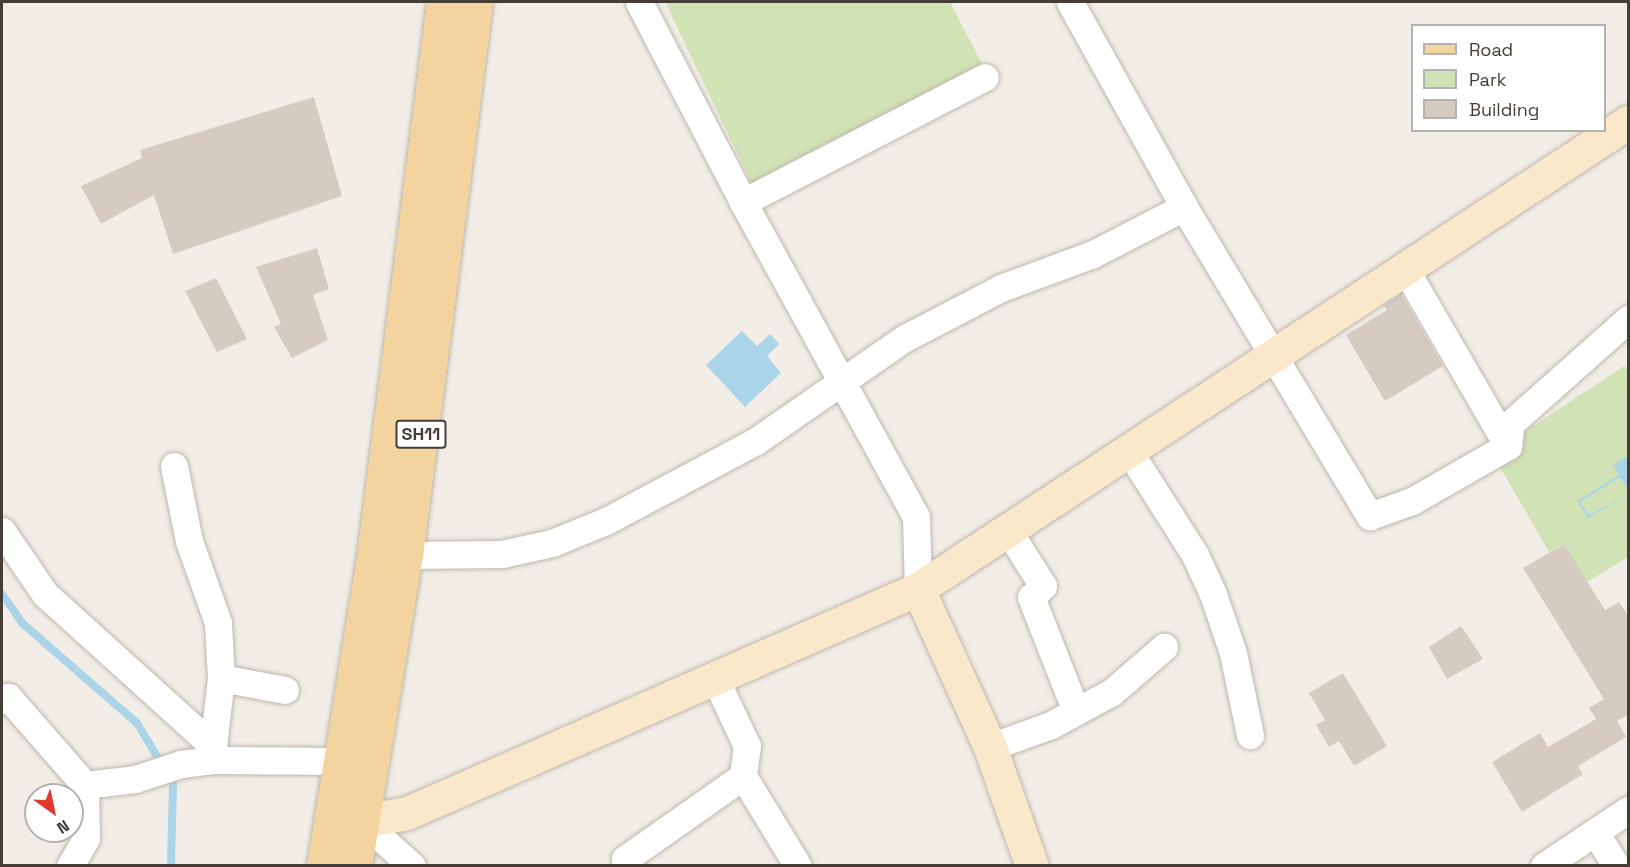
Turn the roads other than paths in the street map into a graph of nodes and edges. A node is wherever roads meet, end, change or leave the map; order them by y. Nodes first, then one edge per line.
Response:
1 (443, 2) edge
2 (476, 2) edge
3 (639, 2) edge
4 (1070, 2) edge
5 (986, 77) dead end
6 (1629, 122) edge
7 (743, 202) junction
8 (1184, 207) junction
9 (1406, 269) junction
10 (1629, 319) edge
11 (1272, 356) junction
12 (843, 382) junction
13 (1508, 446) junction
14 (1129, 451) junction
15 (174, 466) dead end
16 (1008, 530) junction
17 (2, 531) edge
18 (406, 555) junction
19 (918, 589) junction
20 (1164, 647) dead end
21 (714, 676) junction
22 (221, 678) junction
23 (285, 690) dead end
24 (2, 700) edge
25 (1076, 711) junction
26 (1250, 735) dead end
27 (990, 747) junction
28 (214, 753) junction
29 (340, 762) junction
30 (743, 776) junction
31 (85, 785) junction
32 (1629, 810) edge
33 (330, 816) junction
34 (362, 821) junction
35 (1595, 832) junction
36 (70, 866) edge
37 (323, 866) edge
38 (355, 866) edge
39 (412, 866) edge
40 (629, 866) edge
41 (798, 866) edge
42 (1032, 866) edge
43 (1544, 866) edge
44 (1616, 866) edge

1 - 29 main road, SH11
2 - 18 main road, SH11
3 - 7 street
4 - 8 street
5 - 7 street
6 - 9 street
7 - 12 street
8 - 11 street
8 - 12 street
9 - 11 street
9 - 13 street
10 - 13 street
11 - 13 street
11 - 14 street
12 - 18 street
12 - 19 street
14 - 16 street
14 - 26 street
15 - 22 street
16 - 19 street
16 - 25 street
17 - 28 street
18 - 34 main road, SH11
19 - 21 street
19 - 27 street
20 - 25 street
21 - 30 street
21 - 34 street
22 - 23 street
22 - 28 street
24 - 31 street
25 - 27 street
27 - 42 street
28 - 29 street
28 - 31 street
29 - 33 main road, SH11
30 - 40 street
30 - 41 street
31 - 36 street
32 - 35 street
33 - 34 street
33 - 37 main road, SH11
34 - 38 main road, SH11
34 - 39 street
35 - 43 street
35 - 44 street

